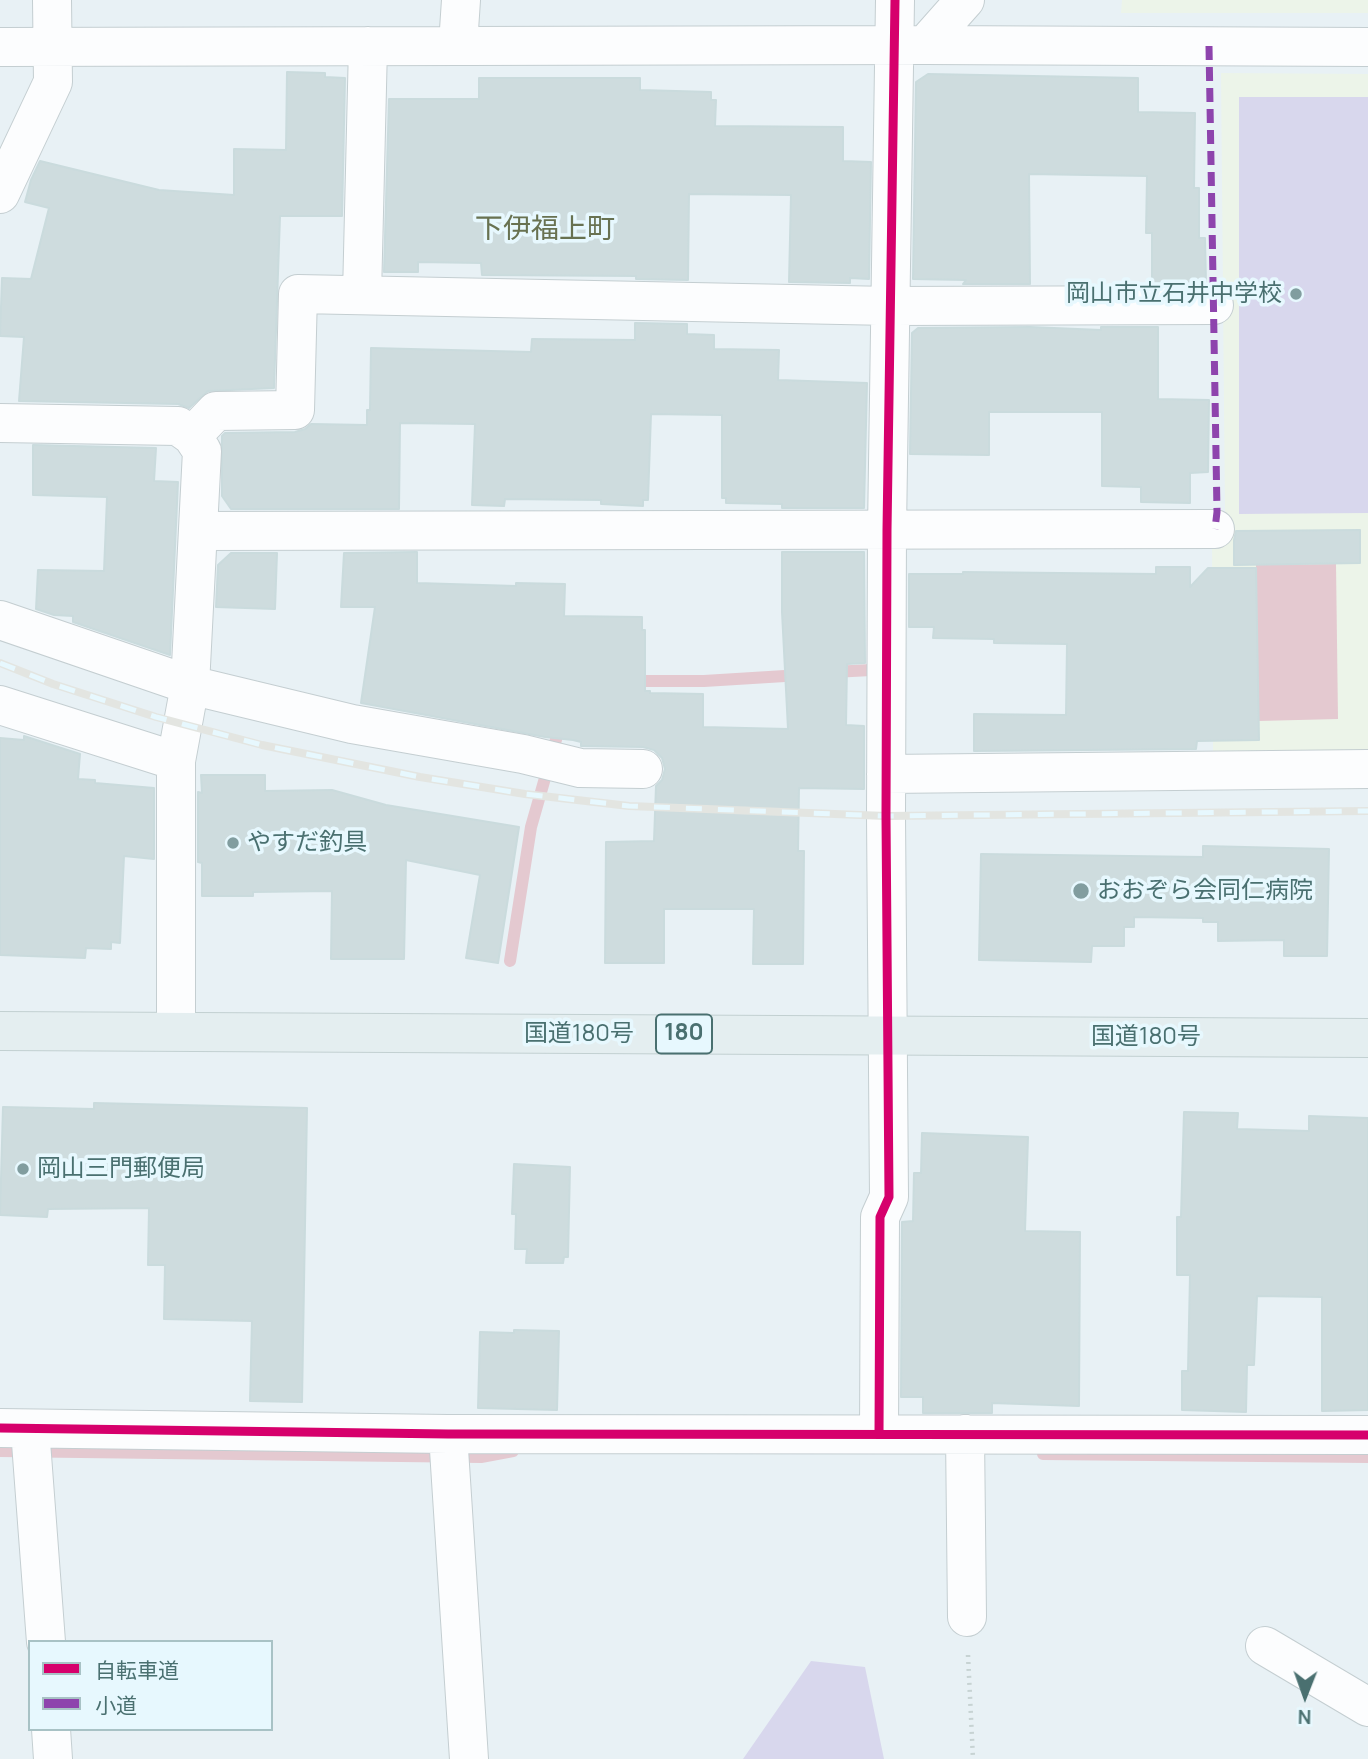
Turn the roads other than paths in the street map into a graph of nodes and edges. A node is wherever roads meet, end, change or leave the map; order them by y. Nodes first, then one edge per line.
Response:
1 (52, 0) edge
2 (461, 0) edge
3 (895, 0) edge
4 (965, 0) edge
5 (458, 45) junction
6 (910, 45) junction
7 (368, 46) junction
8 (0, 47) edge
9 (53, 47) junction
10 (1368, 47) edge
11 (0, 194) edge
12 (362, 295) junction
13 (1214, 305) dead end
14 (890, 306) junction
15 (0, 422) edge
16 (192, 436) junction
17 (1215, 528) dead end
18 (887, 530) junction
19 (198, 531) junction
20 (0, 620) edge
21 (190, 685) junction
22 (0, 705) edge
23 (176, 761) junction
24 (643, 769) dead end
25 (1368, 769) edge
26 (886, 774) junction
27 (0, 1031) edge
28 (176, 1031) junction
29 (887, 1036) junction
30 (1368, 1038) edge
31 (879, 1434) junction
32 (1368, 1435) edge
33 (24, 1442) edge
34 (965, 1448) junction
35 (449, 1450) junction
36 (967, 1616) road end
37 (46, 1640) edge
38 (1265, 1646) dead end
39 (1368, 1707) edge
40 (51, 1731) edge
41 (53, 1759) edge
42 (468, 1759) edge

1 - 9 street
2 - 5 street
3 - 6 street
4 - 6 street
5 - 6 street
5 - 7 street
6 - 10 street
6 - 14 street
7 - 9 street
7 - 12 street
8 - 9 street
9 - 11 street
12 - 14 street
12 - 16 street
13 - 14 street
14 - 18 street
15 - 16 street
16 - 19 street
17 - 18 street
18 - 19 street
18 - 26 street
19 - 21 street
20 - 21 street
21 - 23 street
21 - 24 street
22 - 23 street
23 - 28 street
25 - 26 street
26 - 29 street
27 - 28 highway, 国道180号 / 180
28 - 29 highway, 国道180号 / 180
29 - 30 highway, 国道180号 / 180
29 - 31 street
31 - 34 street
31 - 35 street
32 - 34 street
33 - 35 street
33 - 37 street
34 - 36 street
35 - 42 street
38 - 39 street
40 - 41 street

